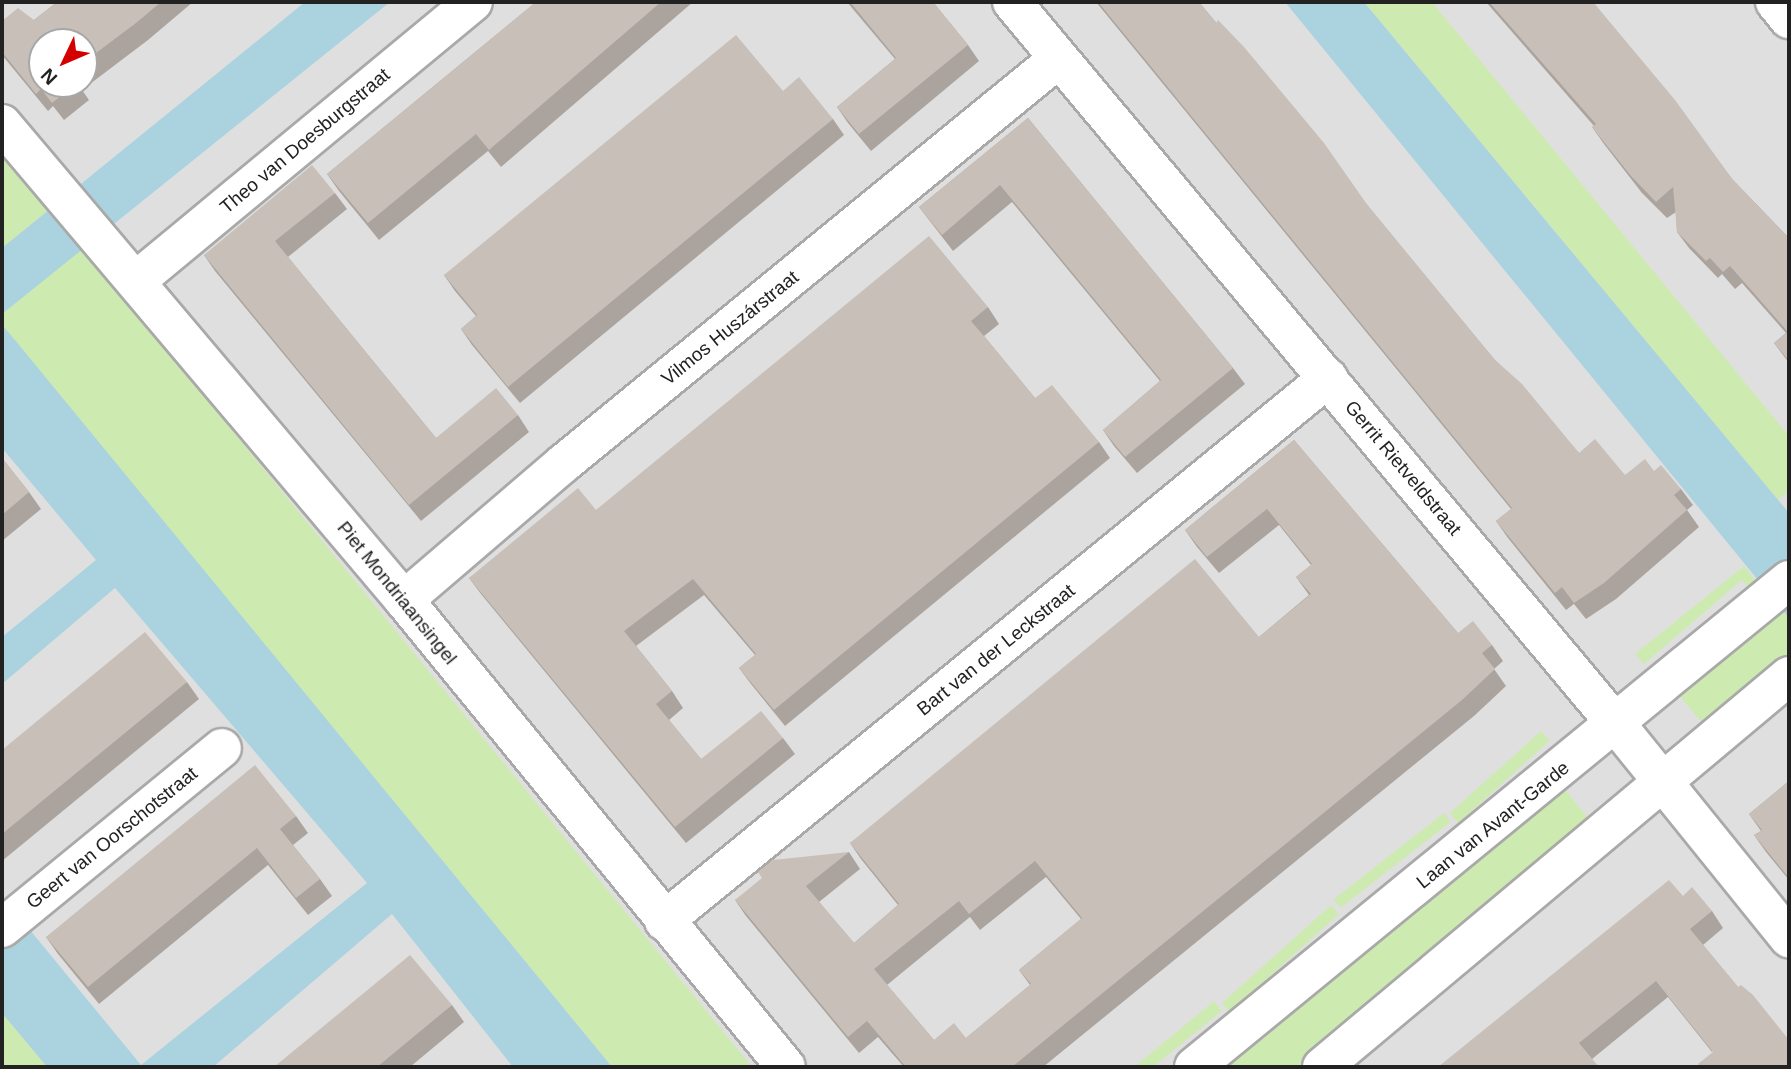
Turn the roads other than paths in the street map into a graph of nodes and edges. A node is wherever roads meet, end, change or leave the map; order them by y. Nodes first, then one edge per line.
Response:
1 (473, 2) edge
2 (1012, 2) edge
3 (1775, 2) edge
4 (1789, 19) edge
5 (1058, 59) junction
6 (2, 124) edge
7 (137, 280) junction
8 (1328, 378) junction
9 (1777, 590) edge
10 (404, 600) junction
11 (1789, 676) edge
12 (1616, 724) junction
13 (222, 748) dead end
14 (1663, 782) junction
15 (14, 918) edge
16 (664, 921) junction
17 (1789, 938) edge
18 (786, 1067) edge
19 (1194, 1067) edge
20 (1322, 1067) edge

1 - 7 street, Theo van Doesburgstraat
2 - 5 street, Gerrit Rietveldstraat
3 - 4 street
5 - 8 street, Gerrit Rietveldstraat
5 - 10 street, Vilmos Huszárstraat
6 - 7 street, Piet Mondriaansingel
7 - 10 street, Piet Mondriaansingel
8 - 12 street, Gerrit Rietveldstraat
8 - 16 street, Bart van der Leckstraat
9 - 12 street, Laan van Avant-Garde
10 - 16 street, Piet Mondriaansingel
11 - 14 street
12 - 14 street, Gerrit Rietveldstraat
12 - 19 street, Laan van Avant-Garde
13 - 15 street, Geert van Oorschotstraat
14 - 17 street, Gerrit Rietveldstraat
14 - 20 street
16 - 18 street, Piet Mondriaansingel

